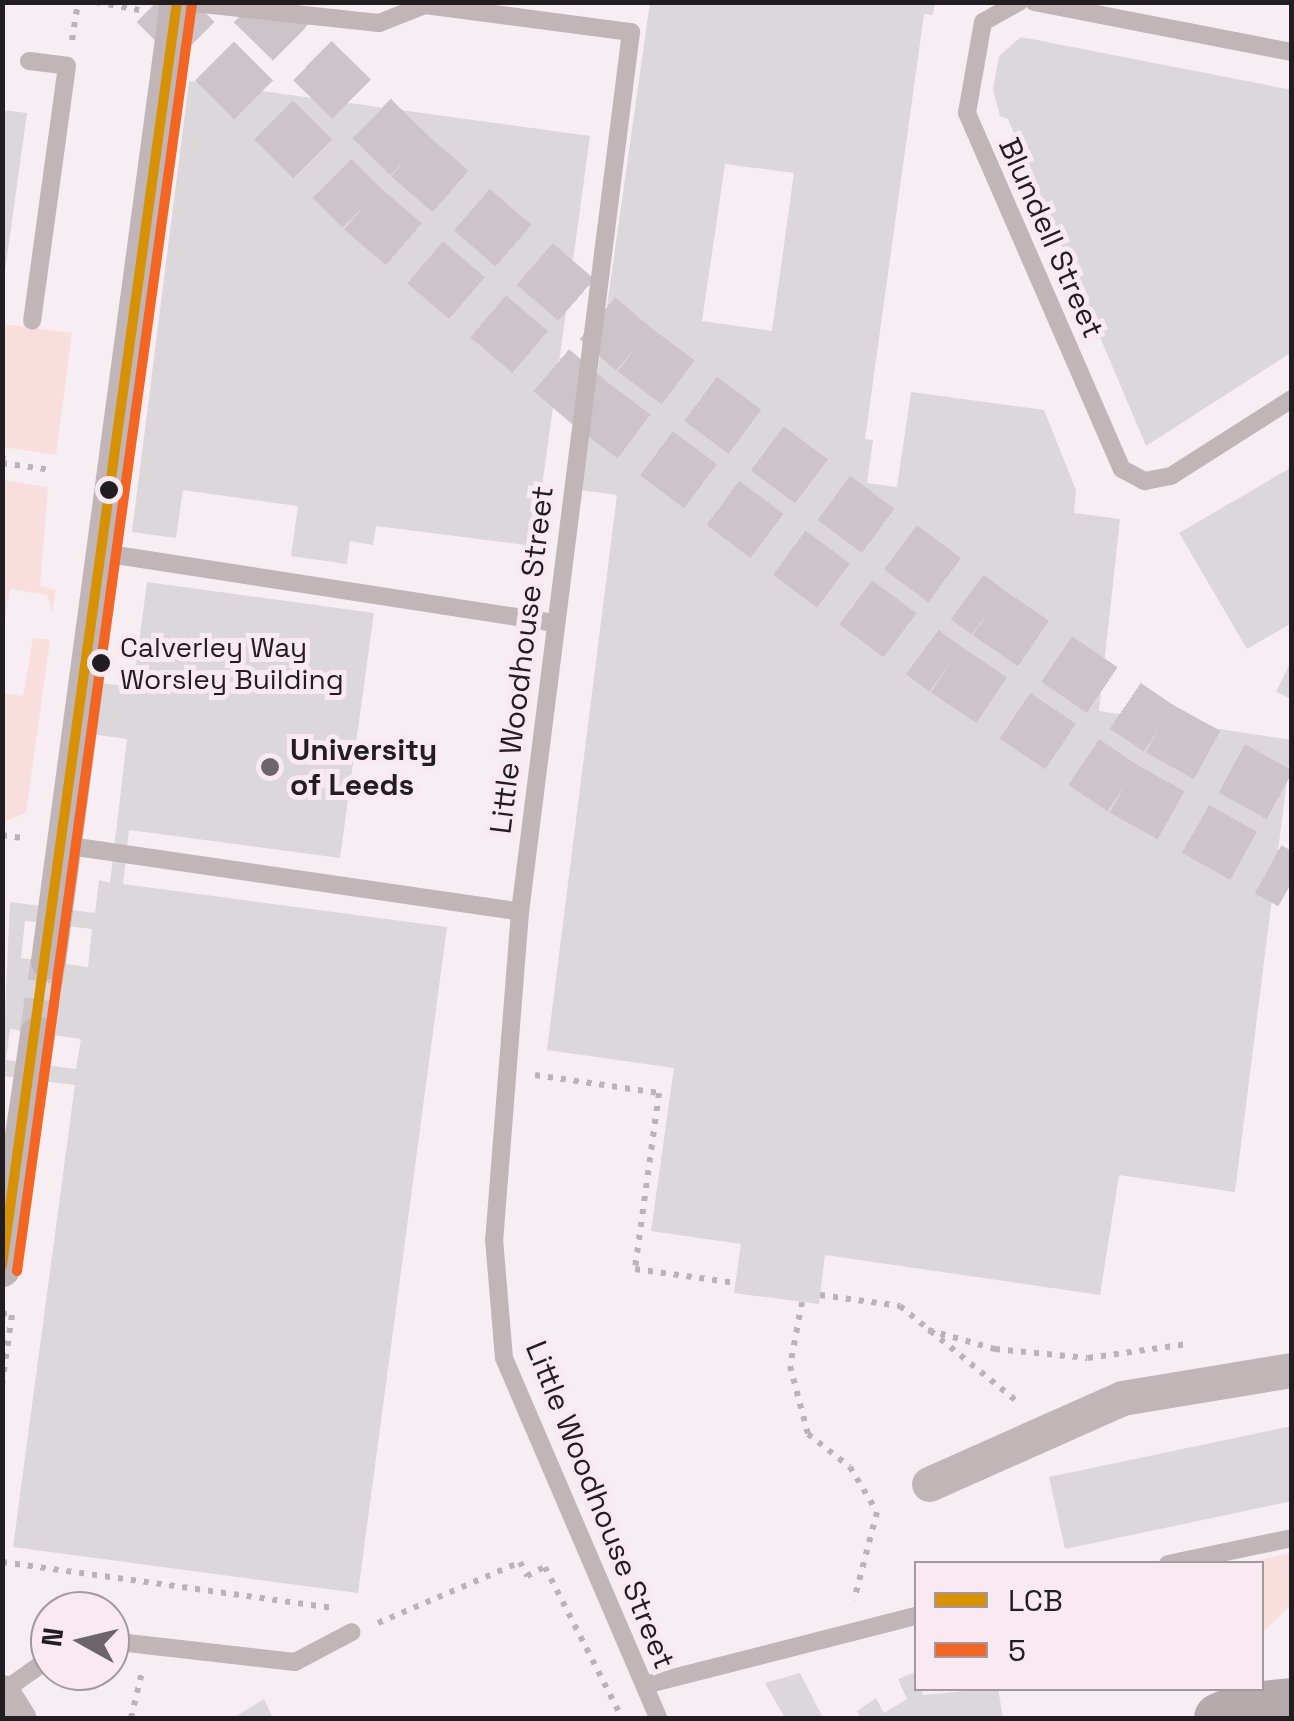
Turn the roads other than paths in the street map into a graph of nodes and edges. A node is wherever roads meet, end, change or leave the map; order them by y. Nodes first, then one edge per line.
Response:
1 (180, 2) edge
2 (1034, 2) edge
3 (1011, 5) edge
4 (1292, 52) edge
5 (29, 61) dead end
6 (32, 321) dead end
7 (1292, 399) edge
8 (103, 553) junction
9 (350, 590) junction
10 (347, 609) dead end
11 (554, 622) junction
12 (63, 845) junction
13 (520, 912) junction
14 (48, 961) tunnel mouth
15 (37, 1034) tunnel mouth
16 (2, 1269) edge
17 (1292, 1370) edge
18 (929, 1484) dead end
19 (1292, 1538) edge
20 (1182, 1561) edge
21 (914, 1616) edge
22 (352, 1632) dead end
23 (130, 1644) edge
24 (30, 1672) edge
25 (645, 1685) junction
26 (2, 1692) edge
27 (1292, 1703) edge
28 (18, 1718) edge
29 (658, 1718) edge
30 (1220, 1718) edge

1 - 8 street
1 - 11 lane, Little Woodhouse Street
2 - 4 lane
3 - 7 lane, Blundell Street
5 - 6 lane
8 - 9 lane
8 - 12 street
9 - 10 lane
9 - 11 lane
11 - 13 lane, Little Woodhouse Street
12 - 13 lane
12 - 14 street
13 - 25 lane, Little Woodhouse Street
15 - 16 street
17 - 18 street
19 - 20 lane
21 - 25 lane
22 - 23 lane
24 - 26 lane
25 - 29 lane, Little Woodhouse Street
26 - 28 street
27 - 30 street

